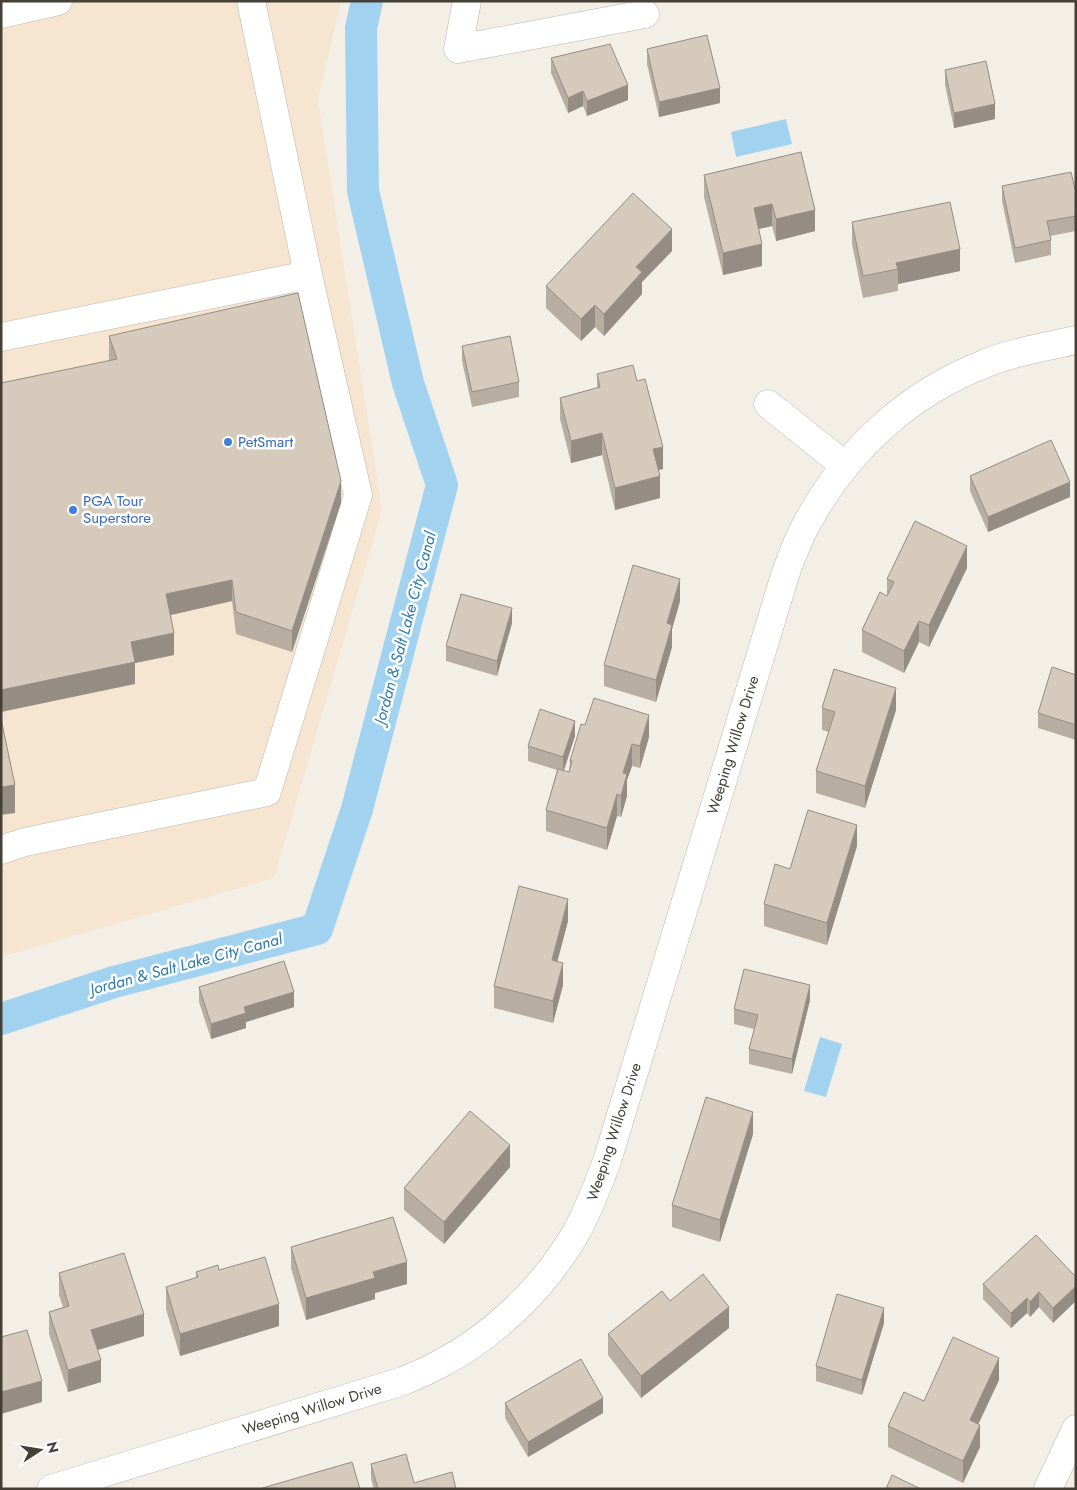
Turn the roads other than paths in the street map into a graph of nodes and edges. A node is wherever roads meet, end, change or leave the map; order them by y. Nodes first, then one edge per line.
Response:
1 (58, 1) edge
2 (251, 1) edge
3 (466, 1) edge
4 (1, 14) edge
5 (645, 14) dead end
6 (308, 275) junction
7 (1, 337) edge
8 (1076, 340) edge
9 (768, 404) dead end
10 (844, 465) junction
11 (1, 850) edge
12 (1076, 1429) edge
13 (51, 1489) edge
14 (1048, 1489) edge

1 - 4 street
2 - 6 street
3 - 5 street
6 - 7 street
6 - 11 street
8 - 10 street, Weeping Willow Drive
9 - 10 street
10 - 13 street, Weeping Willow Drive
12 - 14 street

